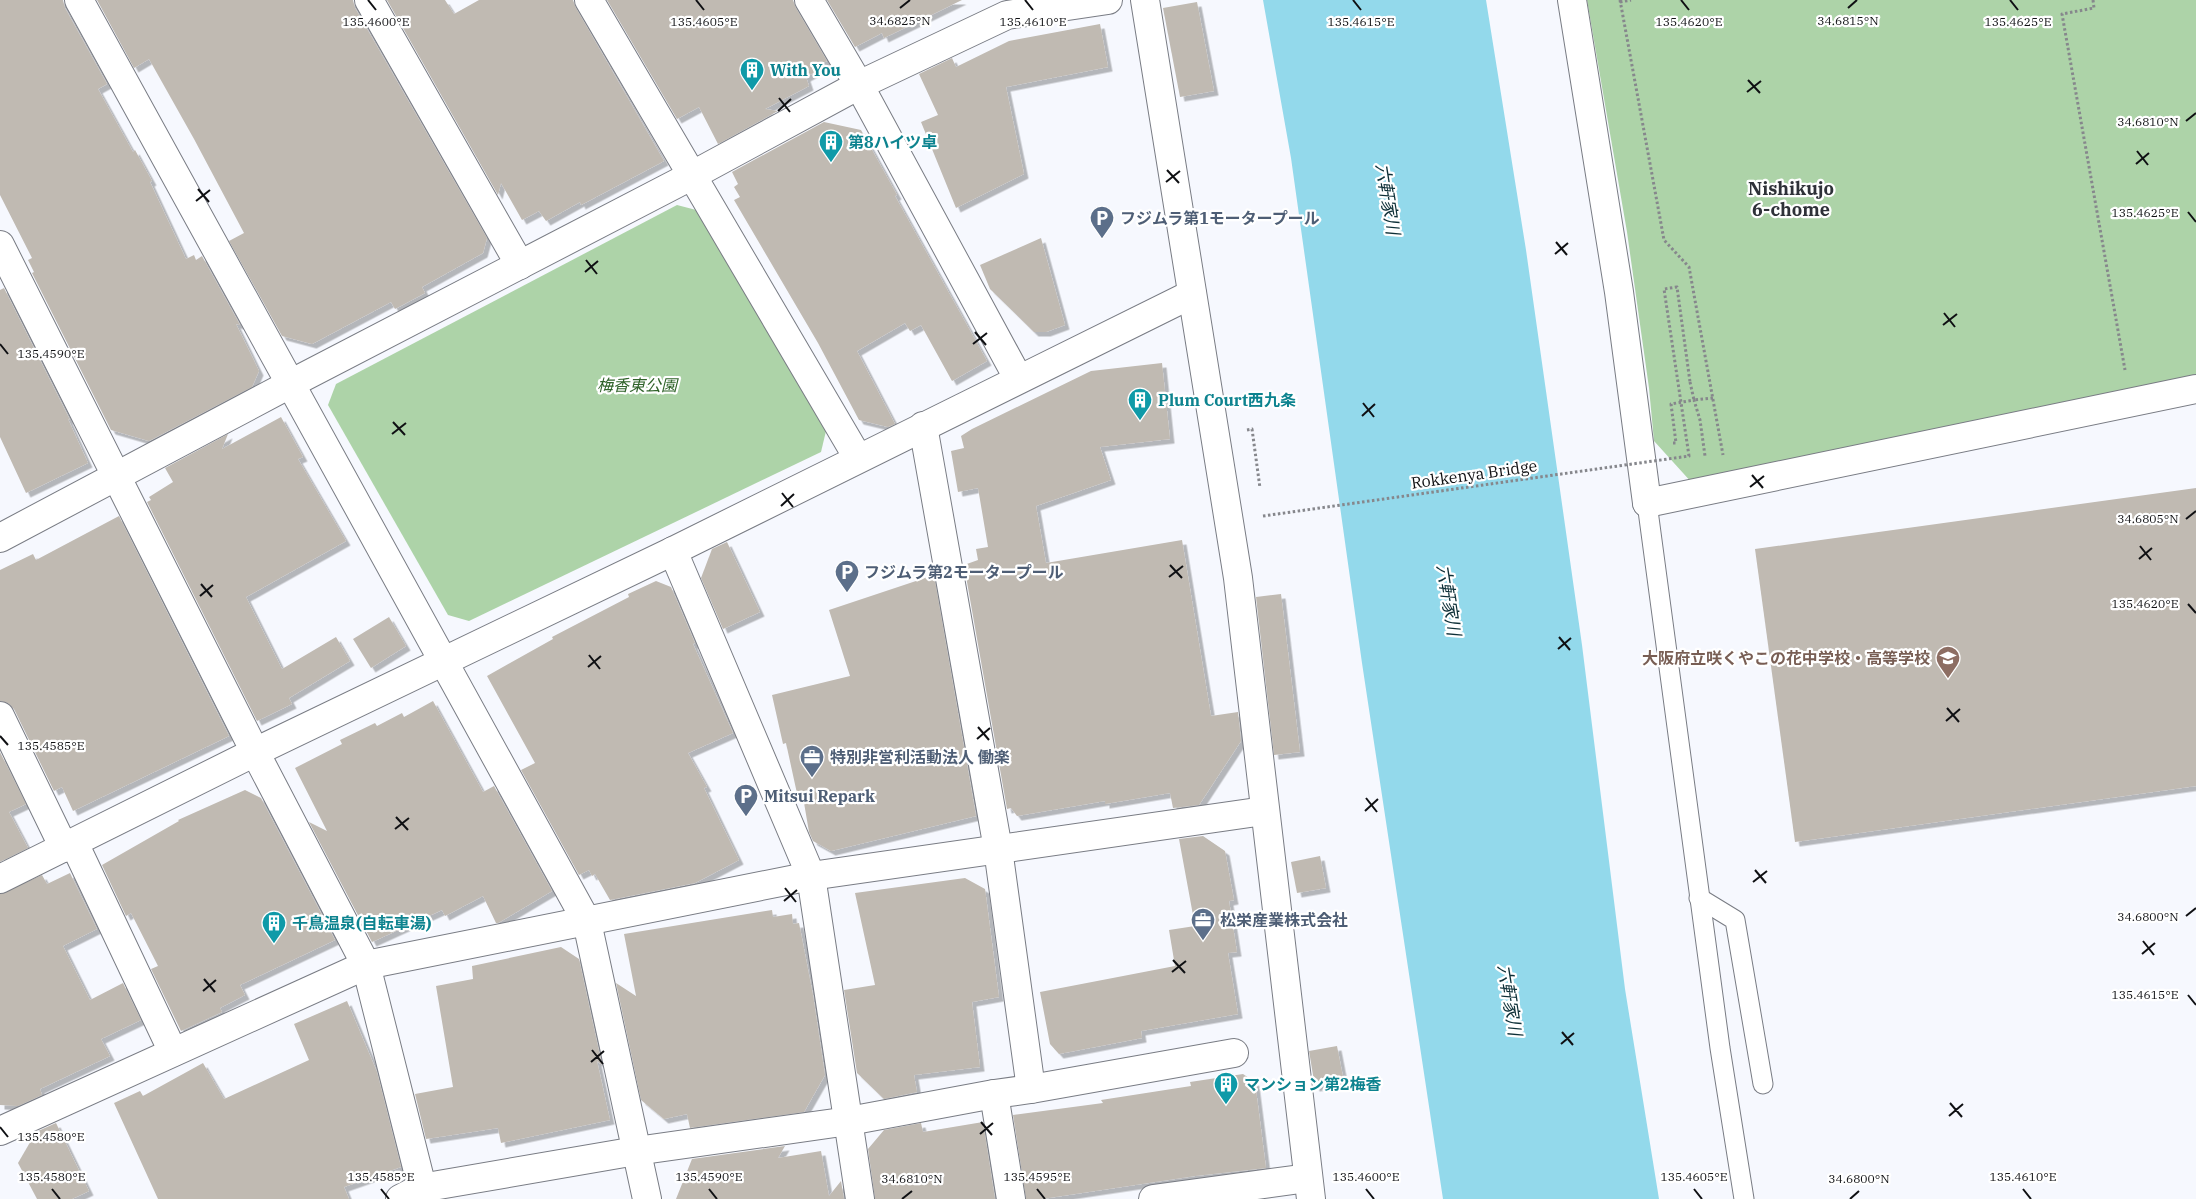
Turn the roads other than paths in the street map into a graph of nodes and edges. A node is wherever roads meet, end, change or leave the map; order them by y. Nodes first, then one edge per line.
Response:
1 (79, 0) edge
2 (368, 0) edge
3 (589, 0) edge
4 (809, 0) edge
5 (1108, 0) edge
6 (1145, 0) edge
7 (1572, 0) edge
8 (1004, 8) edge
9 (859, 85) junction
10 (691, 176) junction
11 (0, 245) edge
12 (520, 266) junction
13 (1192, 294) junction
14 (1018, 378) junction
15 (290, 384) junction
16 (2196, 389) edge
17 (923, 426) junction
18 (858, 458) junction
19 (118, 477) junction
20 (1647, 503) junction
21 (0, 538) edge
22 (673, 550) junction
23 (444, 662) junction
24 (0, 716) edge
25 (255, 752) junction
26 (1264, 811) junction
27 (68, 846) junction
28 (998, 850) junction
29 (811, 876) junction
30 (0, 879) edge
31 (1699, 898) junction
32 (587, 922) junction
33 (366, 965) junction
34 (173, 1052) junction
35 (1234, 1053) dead end
36 (1763, 1084) dead end
37 (1030, 1089) junction
38 (994, 1094) junction
39 (849, 1121) junction
40 (0, 1131) edge
41 (636, 1151) junction
42 (1309, 1189) edge
43 (415, 1195) edge
44 (647, 1199) edge
45 (860, 1199) edge
46 (1012, 1199) edge
47 (1153, 1199) edge
48 (1744, 1199) edge

1 - 15 street
2 - 12 street
3 - 10 street
4 - 9 street
5 - 8 street
6 - 13 street
7 - 20 street
8 - 9 street
9 - 10 street
9 - 14 street
10 - 12 street
10 - 18 street
11 - 19 street
12 - 15 street
13 - 14 street
13 - 26 street
14 - 17 street
15 - 19 street
15 - 23 street
16 - 20 street
17 - 18 street
17 - 28 street
18 - 22 street
19 - 21 street
19 - 25 street
20 - 31 lane
22 - 23 street
22 - 29 street
23 - 25 street
23 - 32 street
24 - 27 street
25 - 27 street
25 - 33 street
26 - 28 street
26 - 42 street
27 - 30 street
27 - 34 street
28 - 29 street
28 - 37 street
29 - 32 street
29 - 39 street
31 - 36 lane
31 - 48 lane
32 - 33 street
32 - 41 street
33 - 34 street
33 - 43 street
34 - 40 street
35 - 37 street
37 - 38 street
38 - 39 street
38 - 46 street
39 - 41 street
39 - 45 street
41 - 43 street
41 - 44 street
42 - 47 street

